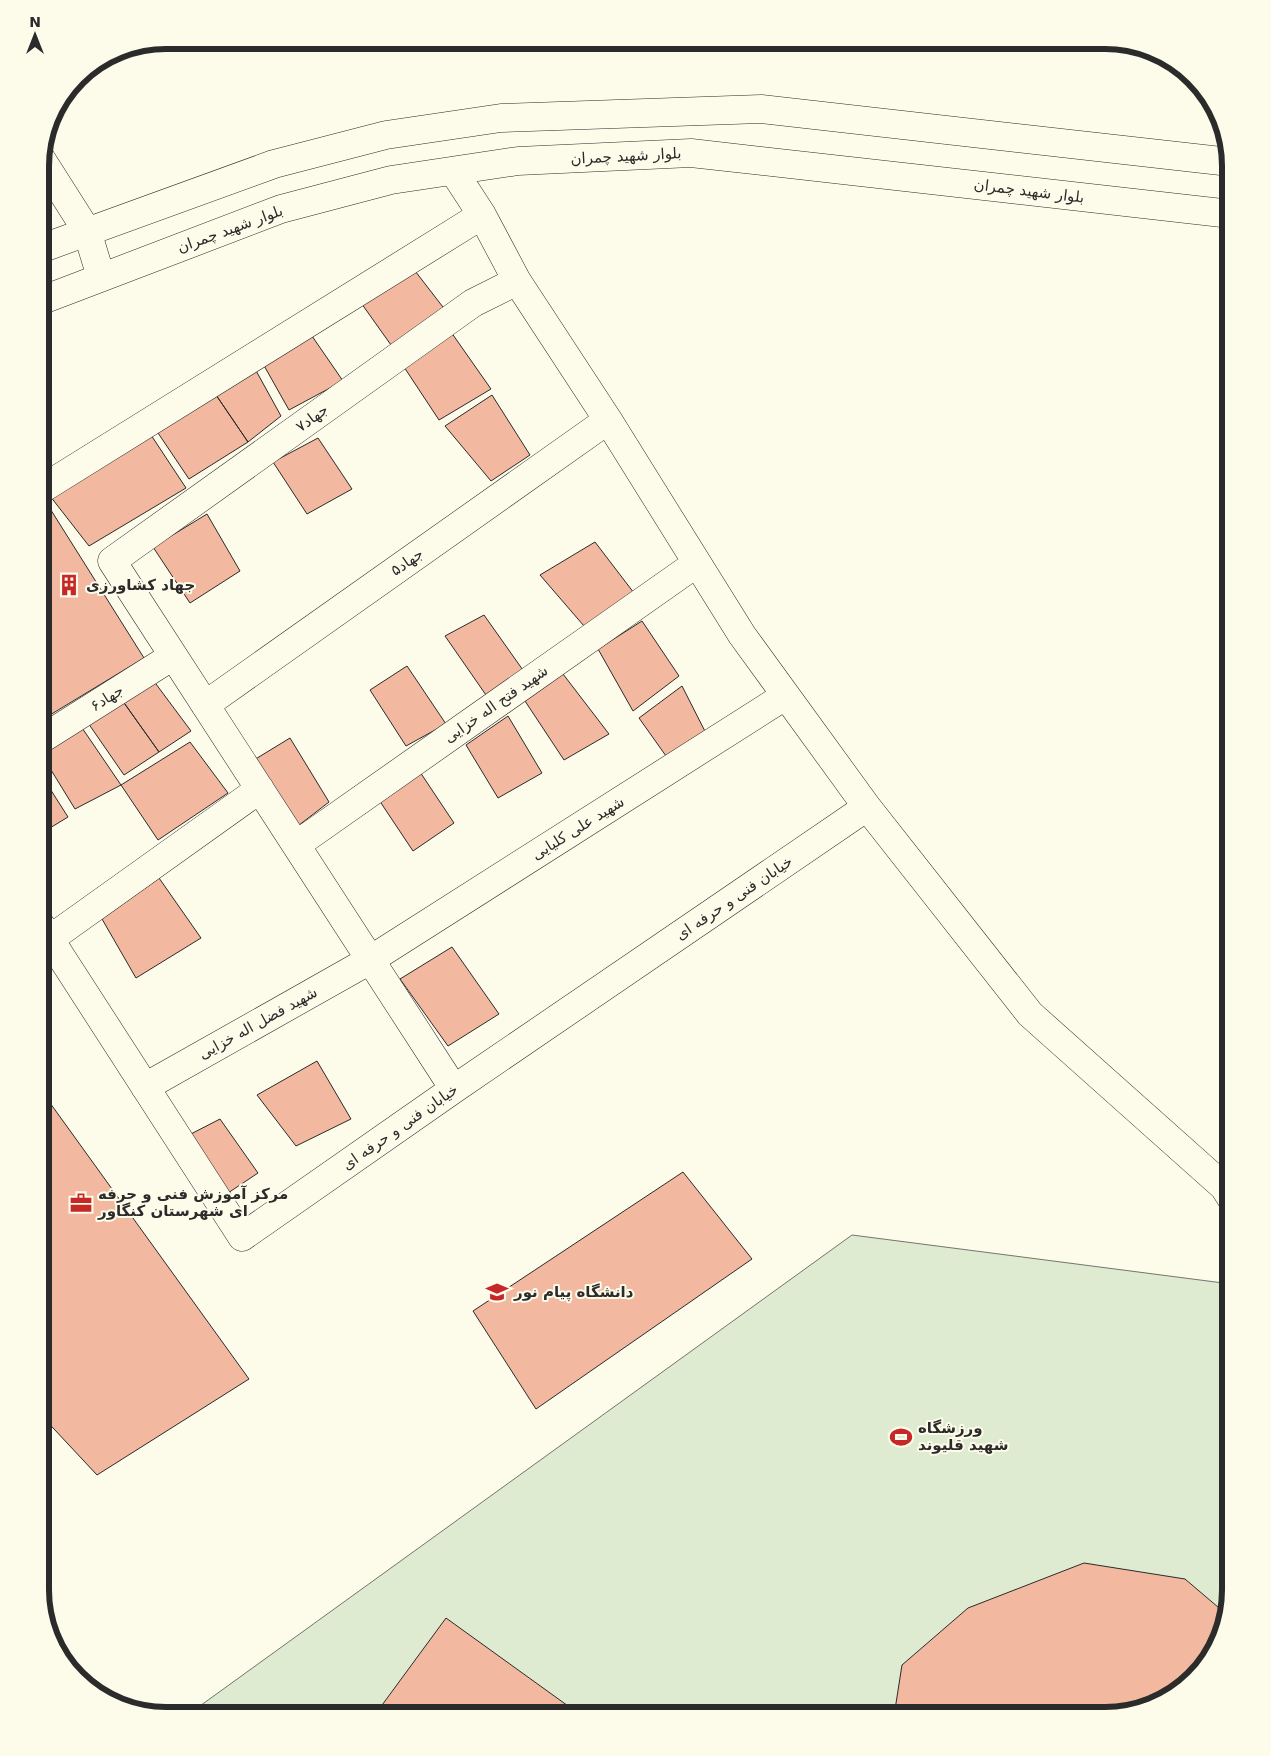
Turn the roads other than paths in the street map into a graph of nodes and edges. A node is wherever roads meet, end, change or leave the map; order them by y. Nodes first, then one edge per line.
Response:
1 (1222, 161) edge
2 (49, 171) edge
3 (454, 172) junction
4 (1222, 213) edge
5 (482, 215) junction
6 (87, 232) junction
7 (49, 246) edge
8 (101, 277) junction
9 (517, 281) junction
10 (49, 297) edge
11 (608, 420) junction
12 (49, 484) edge
13 (697, 563) junction
14 (173, 656) junction
15 (786, 696) junction
16 (205, 705) junction
17 (49, 734) edge
18 (260, 789) junction
19 (867, 807) junction
20 (296, 845) junction
21 (49, 929) edge
22 (49, 938) edge
23 (370, 960) junction
24 (145, 1087) junction
25 (454, 1089) junction
26 (1222, 1185) edge

1 - 6 street
2 - 6 street
3 - 4 street, بلوار شهید چمران
3 - 5 street
3 - 8 street, بلوار شهید چمران
5 - 9 street
5 - 12 street
6 - 7 street
6 - 8 street
8 - 10 street, بلوار شهید چمران
9 - 11 street
9 - 14 street, جهاد۷
11 - 13 street
11 - 16 street, جهاد۵
13 - 15 street
13 - 20 street, شهید فتح اله خزایی
14 - 16 street
14 - 17 street, جهاد۶
15 - 19 street
15 - 23 street, شهید علی کلیایی
16 - 18 street
18 - 20 street
18 - 21 street
19 - 25 street, خیابان فنی و حرفه ای
19 - 26 street
20 - 23 street
22 - 24 street, خیابان فنی و حرفه ای
23 - 24 street, شهید فضل اله خزایی
23 - 25 street
24 - 25 street, خیابان فنی و حرفه ای

